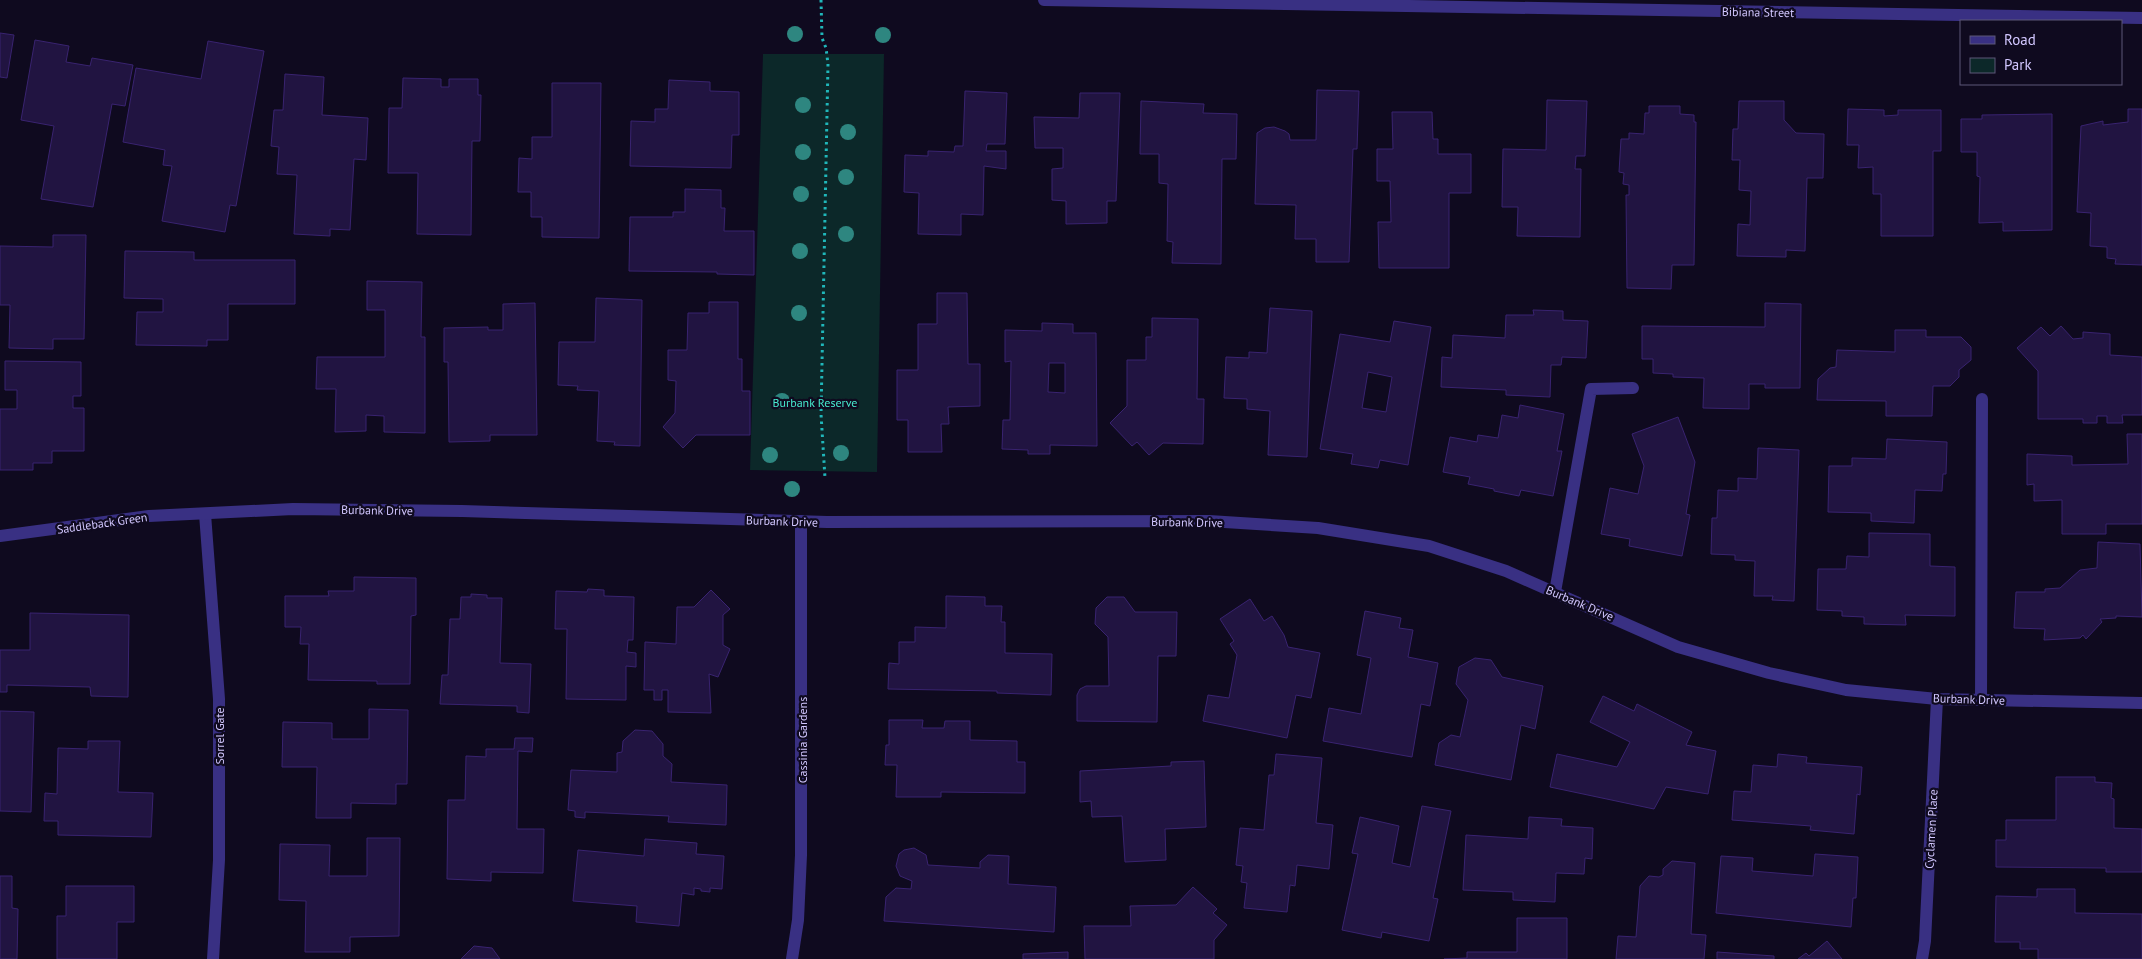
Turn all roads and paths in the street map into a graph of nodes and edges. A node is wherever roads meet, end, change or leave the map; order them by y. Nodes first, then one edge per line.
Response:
1 (821, 0) edge
2 (1044, 0) edge
3 (1634, 5) edge
4 (2142, 18) edge
5 (1633, 388) dead end
6 (1982, 399) dead end
7 (824, 478) dead end
8 (205, 514) junction
9 (801, 521) junction
10 (0, 536) edge
11 (1555, 592) junction
12 (1937, 699) junction
13 (1981, 700) junction
14 (2142, 702) edge
15 (212, 959) edge
16 (792, 959) edge
17 (1922, 959) edge

1 - 7 path
2 - 3 street, Bibiana Street
3 - 4 street, Bibiana Street
5 - 11 street
6 - 13 street
8 - 9 street, Burbank Drive
8 - 10 street, Saddleback Green
8 - 15 street, Sorrel Gate
9 - 11 street, Burbank Drive
9 - 16 street, Cassinia Gardens
11 - 12 street, Burbank Drive
12 - 13 street, Burbank Drive
12 - 17 street, Cyclamen Place
13 - 14 street, Burbank Drive

